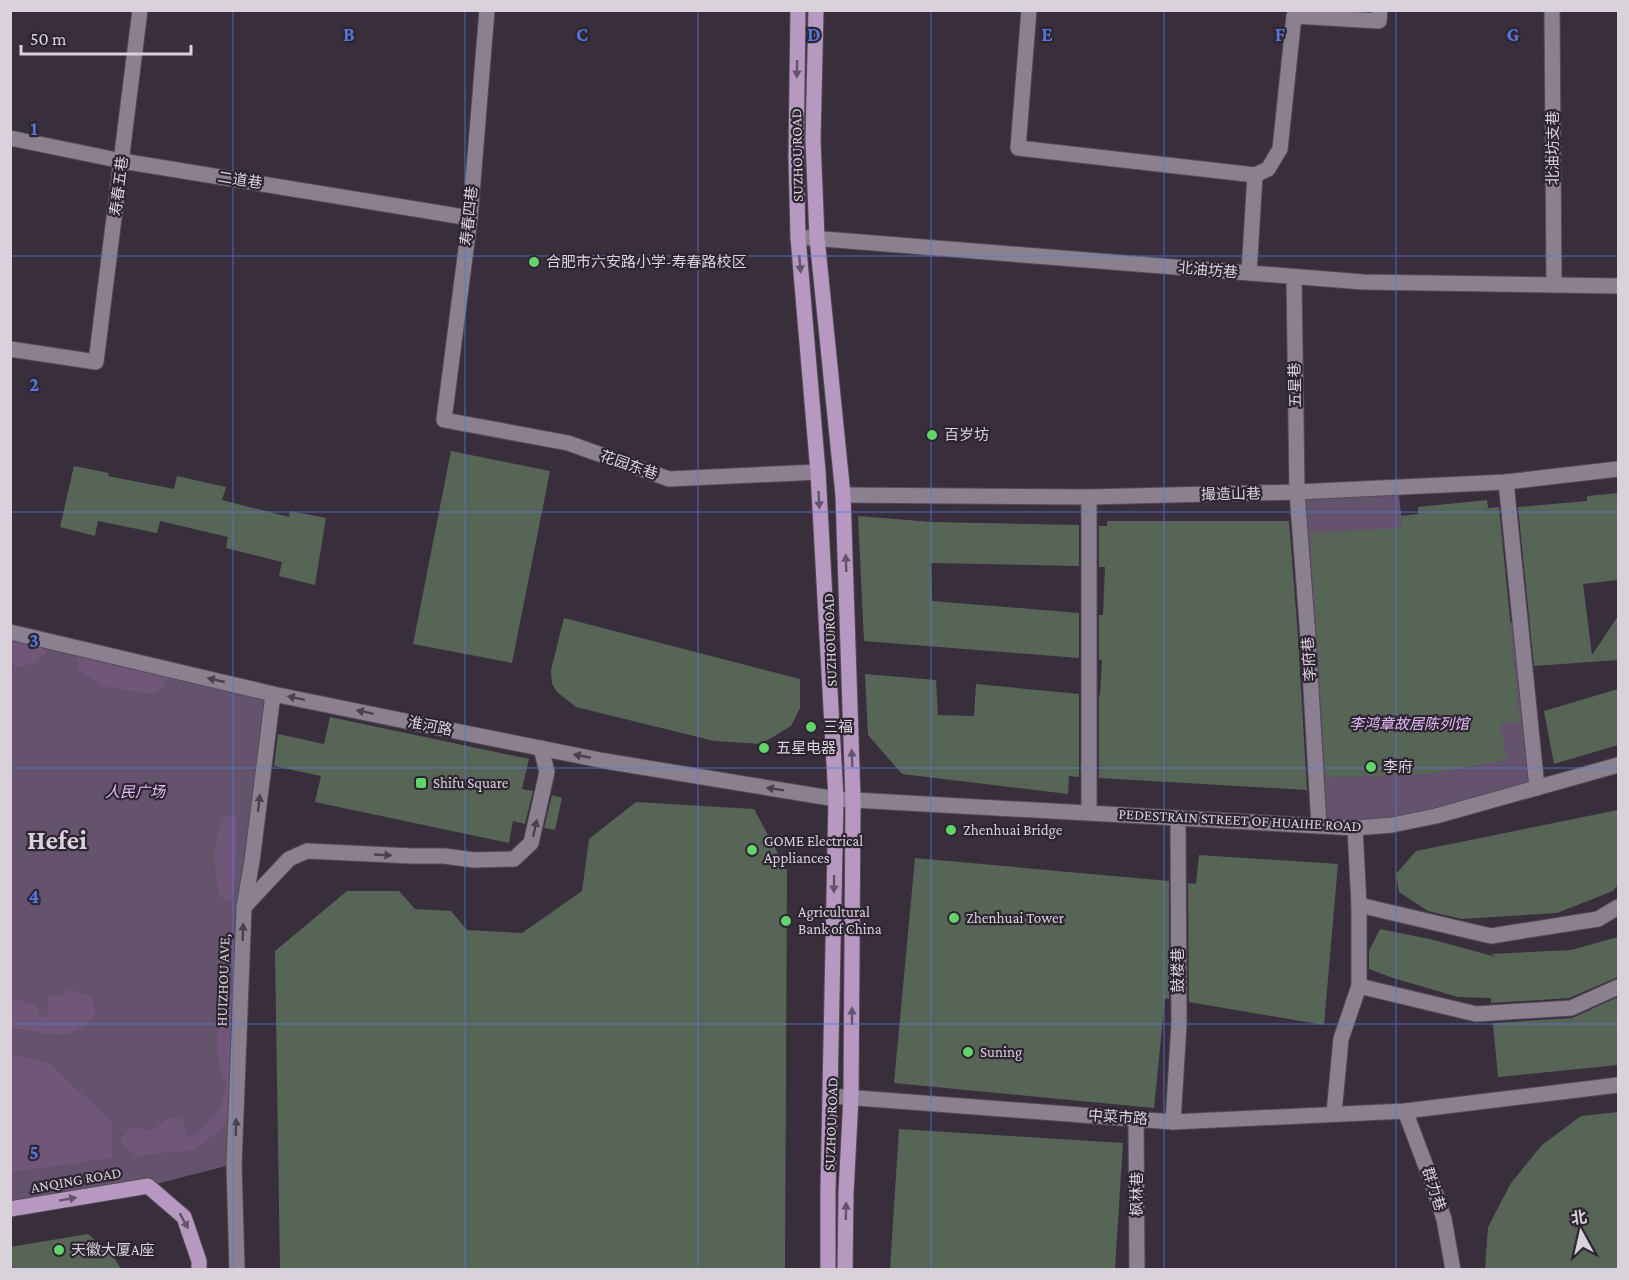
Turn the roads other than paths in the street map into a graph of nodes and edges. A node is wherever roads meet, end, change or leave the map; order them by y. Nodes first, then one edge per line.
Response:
1 (140, 10) edge
2 (488, 10) edge
3 (798, 10) edge
4 (816, 10) edge
5 (1029, 10) edge
6 (1380, 10) edge
7 (1552, 10) edge
8 (10, 138) edge
9 (122, 161) junction
10 (1255, 175) junction
11 (470, 218) junction
12 (798, 237) junction
13 (817, 238) junction
14 (1249, 273) junction
15 (1294, 277) junction
16 (1554, 285) junction
17 (1618, 286) edge
18 (10, 348) edge
19 (444, 420) joint
20 (1618, 469) edge
21 (818, 472) junction
22 (1506, 482) junction
23 (1296, 492) junction
24 (843, 495) junction
25 (1089, 497) junction
26 (10, 632) edge
27 (273, 693) junction
28 (541, 748) junction
29 (1618, 765) edge
30 (1537, 788) junction
31 (836, 799) junction
32 (853, 799) junction
33 (1089, 812) junction
34 (1178, 818) junction
35 (1319, 826) junction
36 (1355, 828) junction
37 (1359, 905) junction
38 (244, 907) junction
39 (1618, 907) edge
40 (1359, 986) junction
41 (1618, 987) edge
42 (1618, 1085) edge
43 (831, 1096) junction
44 (851, 1097) junction
45 (1405, 1111) junction
46 (1334, 1113) junction
47 (1136, 1119) junction
48 (1173, 1122) junction
49 (10, 1209) edge
50 (199, 1269) edge
51 (237, 1269) edge
52 (828, 1269) edge
53 (845, 1269) edge
54 (1137, 1269) edge
55 (1453, 1269) edge

1 - 9 street, 寿春五巷
2 - 11 street, 寿春四巷
3 -> 12 main road, SUZHOU ROAD
4 - 13 main road, SUZHOU ROAD
5 - 10 street
6 - 10 street
7 - 16 street, 北油坊支巷
8 - 9 street, 二道巷
9 - 11 street, 二道巷
9 - 18 street, 寿春五巷
10 - 14 street
11 - 19 street, 寿春四巷
12 - 13 street, 北油坊巷
12 -> 21 main road, SUZHOU ROAD
13 - 14 street, 北油坊巷
13 - 24 main road, SUZHOU ROAD
14 - 15 street, 北油坊巷
15 - 16 street, 北油坊巷
15 - 23 street, 五星巷
16 - 17 street, 北油坊巷
19 - 21 street, 花园东巷
20 - 22 street, 撮造山巷
21 -> 31 main road, SUZHOU ROAD
22 - 23 street, 撮造山巷
22 - 30 street
23 - 25 street, 撮造山巷
23 - 35 street, 李府巷
24 - 25 street, 撮造山巷
32 -> 24 main road, SUZHOU ROAD
25 - 33 street
27 -> 26 street, 淮河路
28 -> 27 street, 淮河路
38 -> 27 street, HUIZHOU AVE,
31 -> 28 street, 淮河路
38 -> 28 street
29 - 30 street, PEDESTRAIN STREET OF HUAIHE ROAD
30 - 36 street, PEDESTRAIN STREET OF HUAIHE ROAD
31 - 32 street, 淮河路
31 -> 43 main road, SUZHOU ROAD
32 - 33 street, PEDESTRAIN STREET OF HUAIHE ROAD
44 -> 32 main road, SUZHOU ROAD
33 - 34 street, PEDESTRAIN STREET OF HUAIHE ROAD
34 - 35 street, PEDESTRAIN STREET OF HUAIHE ROAD
34 - 48 street, 鼓楼巷
35 - 36 street, PEDESTRAIN STREET OF HUAIHE ROAD
36 - 37 street
37 - 39 street
37 - 40 street
51 -> 38 street, HUIZHOU AVE,
40 - 41 street
40 - 46 street
42 - 45 street, 中菜市路
43 - 44 street, 中菜市路
43 - 52 main road, SUZHOU ROAD
44 - 47 street, 中菜市路
53 -> 44 main road, SUZHOU ROAD
45 - 46 street, 中菜市路
45 - 55 street, 群力巷
46 - 48 street, 中菜市路
47 - 48 street, 中菜市路
47 - 54 street, 枫林巷
49 -> 50 main road, ANQING ROAD

